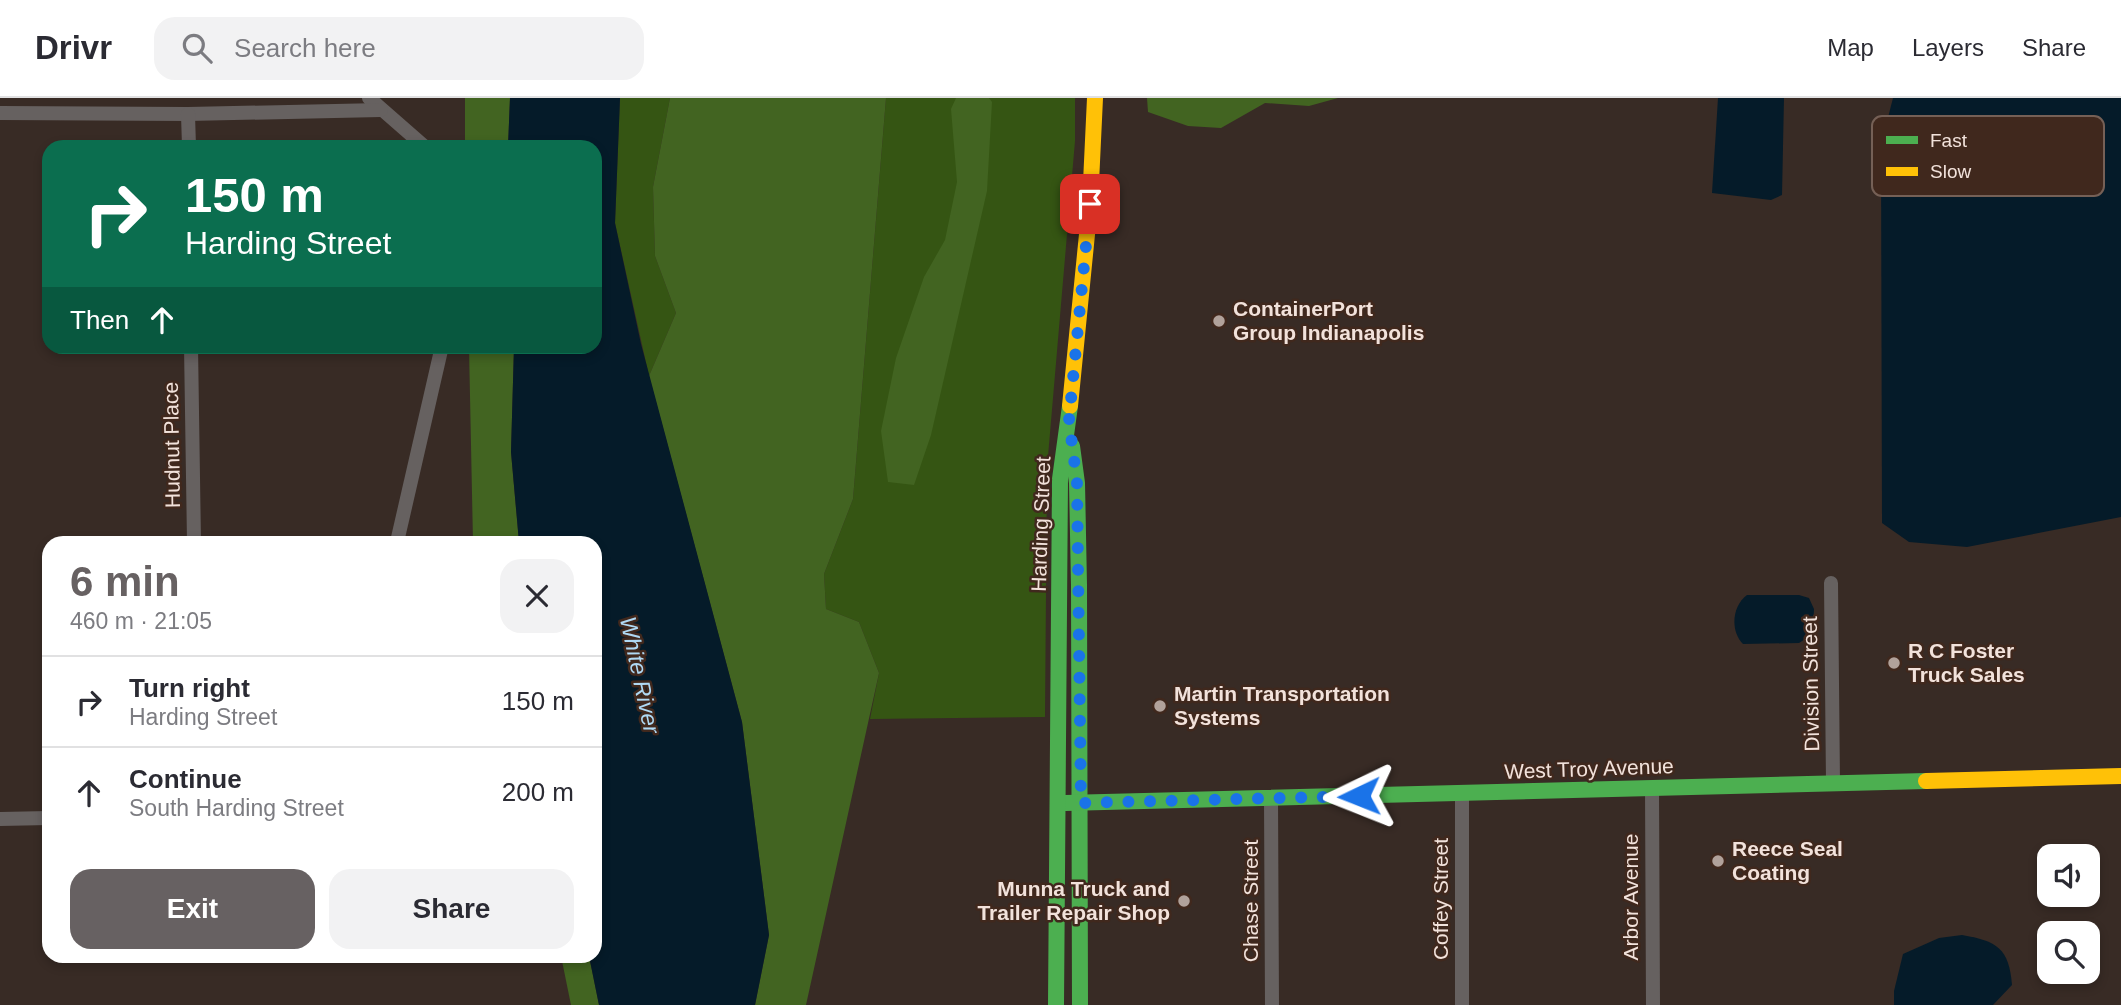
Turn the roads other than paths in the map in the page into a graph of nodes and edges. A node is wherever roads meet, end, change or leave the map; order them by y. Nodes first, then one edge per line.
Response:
1 (369, 98) edge
2 (1095, 98) edge
3 (381, 110) junction
4 (0, 113) edge
5 (188, 114) junction
6 (189, 140) edge
7 (417, 140) edge
8 (191, 354) edge
9 (440, 354) edge
10 (1069, 420) junction
11 (194, 536) edge
12 (398, 536) edge
13 (1831, 583) dead end
14 (2121, 776) edge
15 (1833, 783) junction
16 (1652, 788) junction
17 (1462, 793) junction
18 (1272, 798) junction
19 (1081, 803) junction
20 (1058, 804) junction
21 (0, 818) edge
22 (42, 818) edge
23 (1056, 1005) edge
24 (1080, 1005) edge
25 (1272, 1005) edge
26 (1462, 1005) edge
27 (1653, 1005) edge

1 - 3 street
2 - 10 main road
3 - 5 street
3 - 7 street
4 - 5 street
5 - 6 street
8 - 11 street, Hudnut Place
9 - 12 street
10 - 19 main road, Harding Street
10 - 20 main road, Harding Street
13 - 15 street, Division Street
14 - 15 main road, West Troy Avenue
15 - 16 main road, West Troy Avenue
16 - 17 main road, West Troy Avenue
16 - 27 street, Arbor Avenue
17 - 18 main road, West Troy Avenue
17 - 26 street, Coffey Street
18 - 19 main road, West Troy Avenue
18 - 25 street, Chase Street
19 - 20 main road, West Troy Avenue
19 - 24 main road, Harding Street
20 - 23 main road, Harding Street
21 - 22 street

